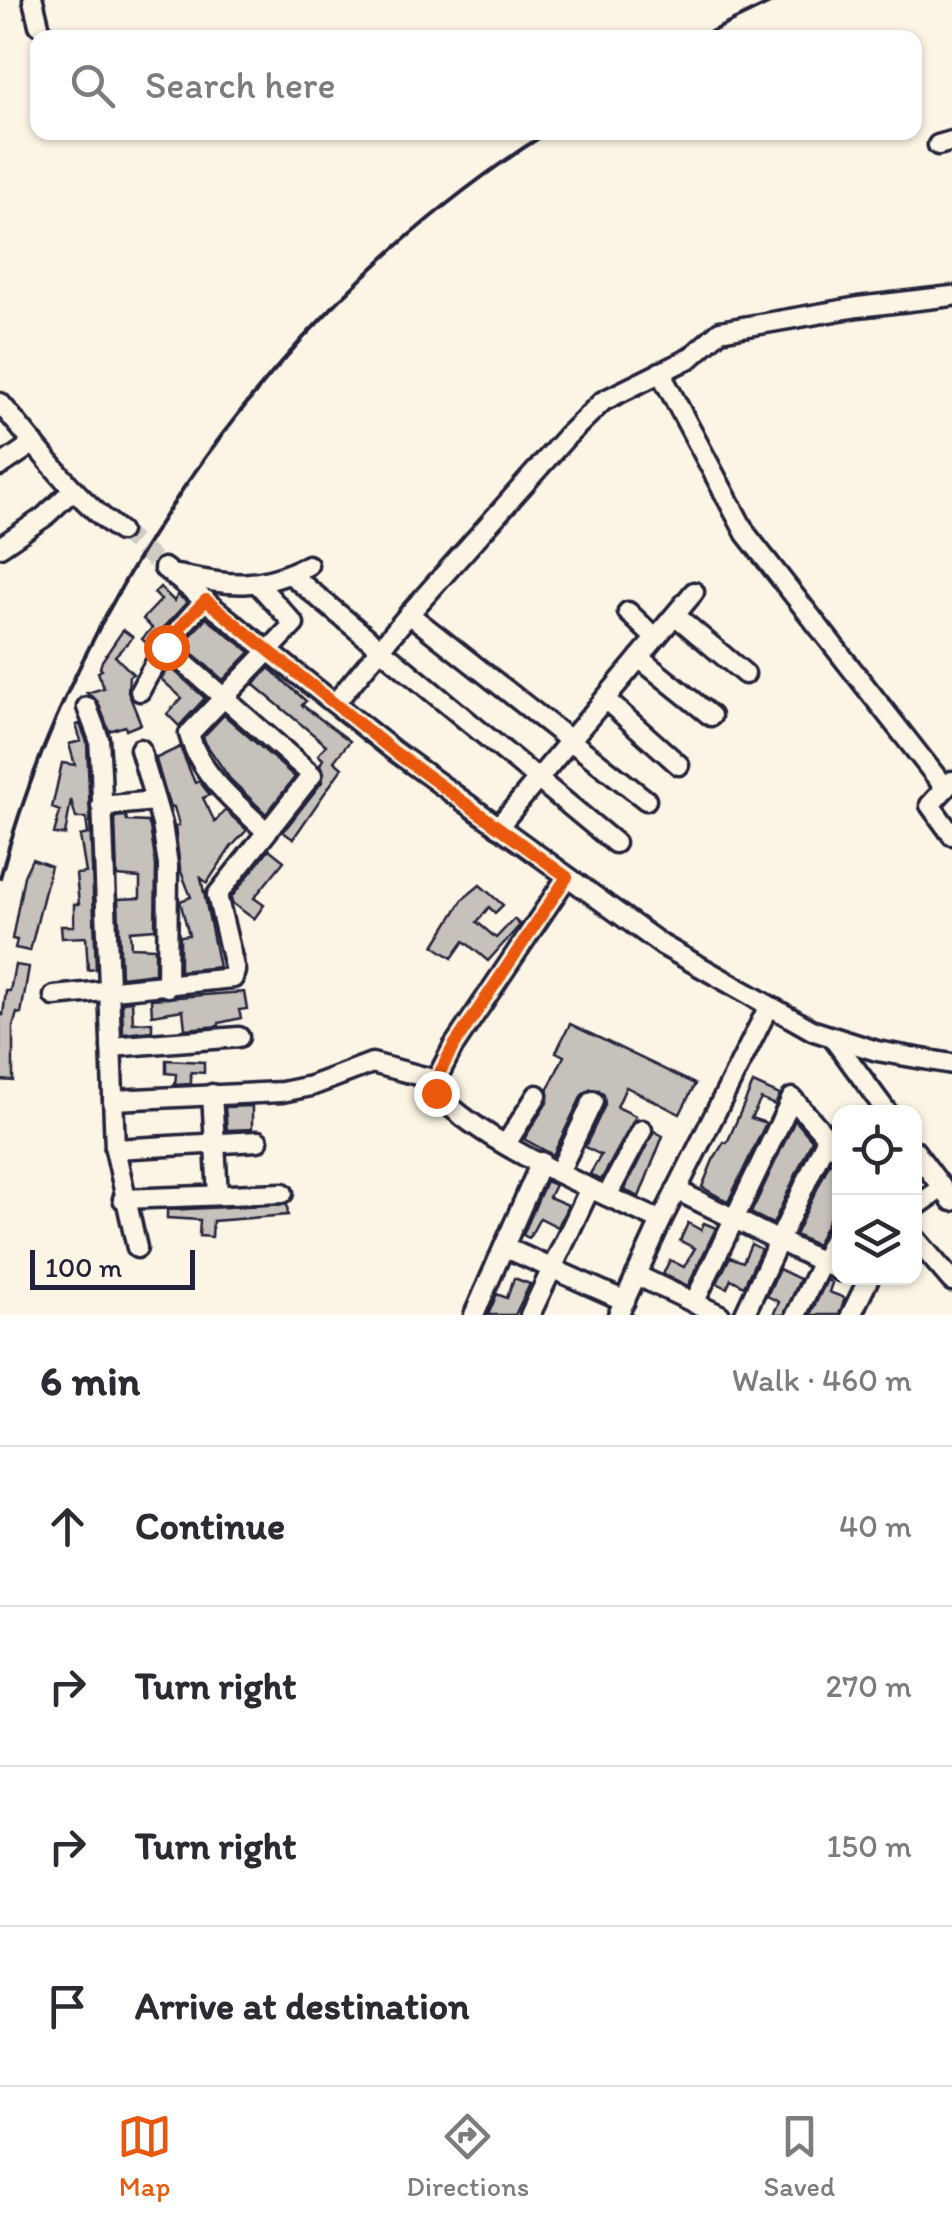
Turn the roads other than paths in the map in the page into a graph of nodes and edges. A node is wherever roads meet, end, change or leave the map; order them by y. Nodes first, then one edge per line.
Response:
1 (33, 0) edge
2 (39, 26) dead end
3 (952, 296) edge
4 (660, 372) junction
5 (0, 403) edge
6 (34, 443) junction
7 (0, 466) edge
8 (74, 490) junction
9 (120, 531) tunnel mouth
10 (0, 547) edge
11 (308, 565) dead end
12 (290, 574) junction
13 (257, 584) junction
14 (694, 592) dead end
15 (206, 600) junction
16 (628, 612) dead end
17 (409, 614) junction
18 (675, 615) junction
19 (655, 638) junction
20 (166, 647) junction
21 (382, 647) junction
22 (270, 650) junction
23 (639, 658) junction
24 (745, 674) dead end
25 (140, 691) dead end
26 (222, 698) junction
27 (605, 699) junction
28 (336, 702) junction
29 (87, 707) dead end
30 (711, 716) dead end
31 (571, 740) junction
32 (140, 749) dead end
33 (679, 764) dead end
34 (538, 780) junction
35 (949, 784) edge
36 (155, 800) junction
37 (646, 800) dead end
38 (101, 806) junction
39 (498, 827) junction
40 (266, 830) junction
41 (952, 835) edge
42 (615, 843) dead end
43 (567, 877) junction
44 (168, 987) junction
45 (108, 992) junction
46 (54, 996) dead end
47 (769, 1006) junction
48 (832, 1036) junction
49 (240, 1037) dead end
50 (111, 1047) junction
51 (952, 1064) edge
52 (436, 1080) junction
53 (212, 1094) junction
54 (536, 1095) dead end
55 (113, 1100) junction
56 (593, 1101) dead end
57 (882, 1105) edge
58 (642, 1130) dead end
59 (258, 1141) dead end
60 (832, 1143) edge
61 (215, 1144) junction
62 (506, 1144) junction
63 (832, 1148) edge
64 (115, 1149) junction
65 (922, 1161) edge
66 (541, 1162) junction
67 (559, 1172) junction
68 (676, 1190) junction
69 (599, 1192) junction
70 (282, 1193) dead end
71 (947, 1194) edge
72 (218, 1195) junction
73 (124, 1199) junction
74 (922, 1205) edge
75 (733, 1220) junction
76 (661, 1221) junction
77 (832, 1241) edge
78 (778, 1242) junction
79 (922, 1246) edge
80 (137, 1248) dead end
81 (504, 1248) junction
82 (821, 1263) junction
83 (552, 1268) junction
84 (832, 1268) edge
85 (636, 1275) junction
86 (950, 1276) edge
87 (861, 1285) edge
88 (694, 1303) junction
89 (621, 1308) edge
90 (474, 1315) edge
91 (530, 1315) edge
92 (720, 1315) edge
93 (744, 1315) edge
94 (796, 1315) edge
95 (852, 1315) edge

1 - 2 street
3 - 4 street
4 - 17 street
4 - 35 street
5 - 6 street
6 - 7 street
6 - 8 street
8 - 9 street
8 - 10 street
11 - 12 street
12 - 13 street
12 - 21 street
13 - 15 street
13 - 22 street
14 - 18 street
15 - 20 street
15 - 22 street
16 - 19 street
17 - 21 street
17 - 31 street
18 - 19 street
18 - 24 street
19 - 23 street
20 - 25 street
20 - 26 street
21 - 28 street
21 - 34 street
22 - 26 street
22 - 28 street
23 - 27 street
23 - 30 street
26 - 40 street
26 - 40 street
27 - 31 street
27 - 33 street
28 - 39 street
29 - 38 street
31 - 34 street
31 - 37 street
32 - 36 street
34 - 39 street
34 - 42 street
35 - 41 street
36 - 38 street
36 - 44 street
38 - 45 street
39 - 43 street
40 - 44 street
43 - 47 street
43 - 52 street
44 - 45 street
45 - 46 street
45 - 50 street
47 - 48 street
47 - 68 street
48 - 51 street
48 - 57 street
49 - 50 street
50 - 55 street
52 - 53 street
52 - 62 street
53 - 55 street
53 - 61 street
54 - 62 street
55 - 64 street
56 - 67 street
58 - 69 street
59 - 61 street
60 - 75 street
61 - 64 street
61 - 72 street
62 - 66 street
63 - 78 street
64 - 73 street
65 - 71 street
66 - 67 street
66 - 81 street
67 - 69 street
68 - 75 street
68 - 76 street
69 - 76 street
69 - 83 street
70 - 72 street
71 - 74 street
72 - 73 street
73 - 80 street
75 - 78 street
75 - 88 street
76 - 85 street
77 - 82 street
78 - 82 street
78 - 93 street
79 - 86 street
81 - 83 street
81 - 90 street
82 - 84 street
82 - 94 street
83 - 89 street
83 - 91 street
85 - 88 street
85 - 89 street
87 - 95 street
88 - 92 street

